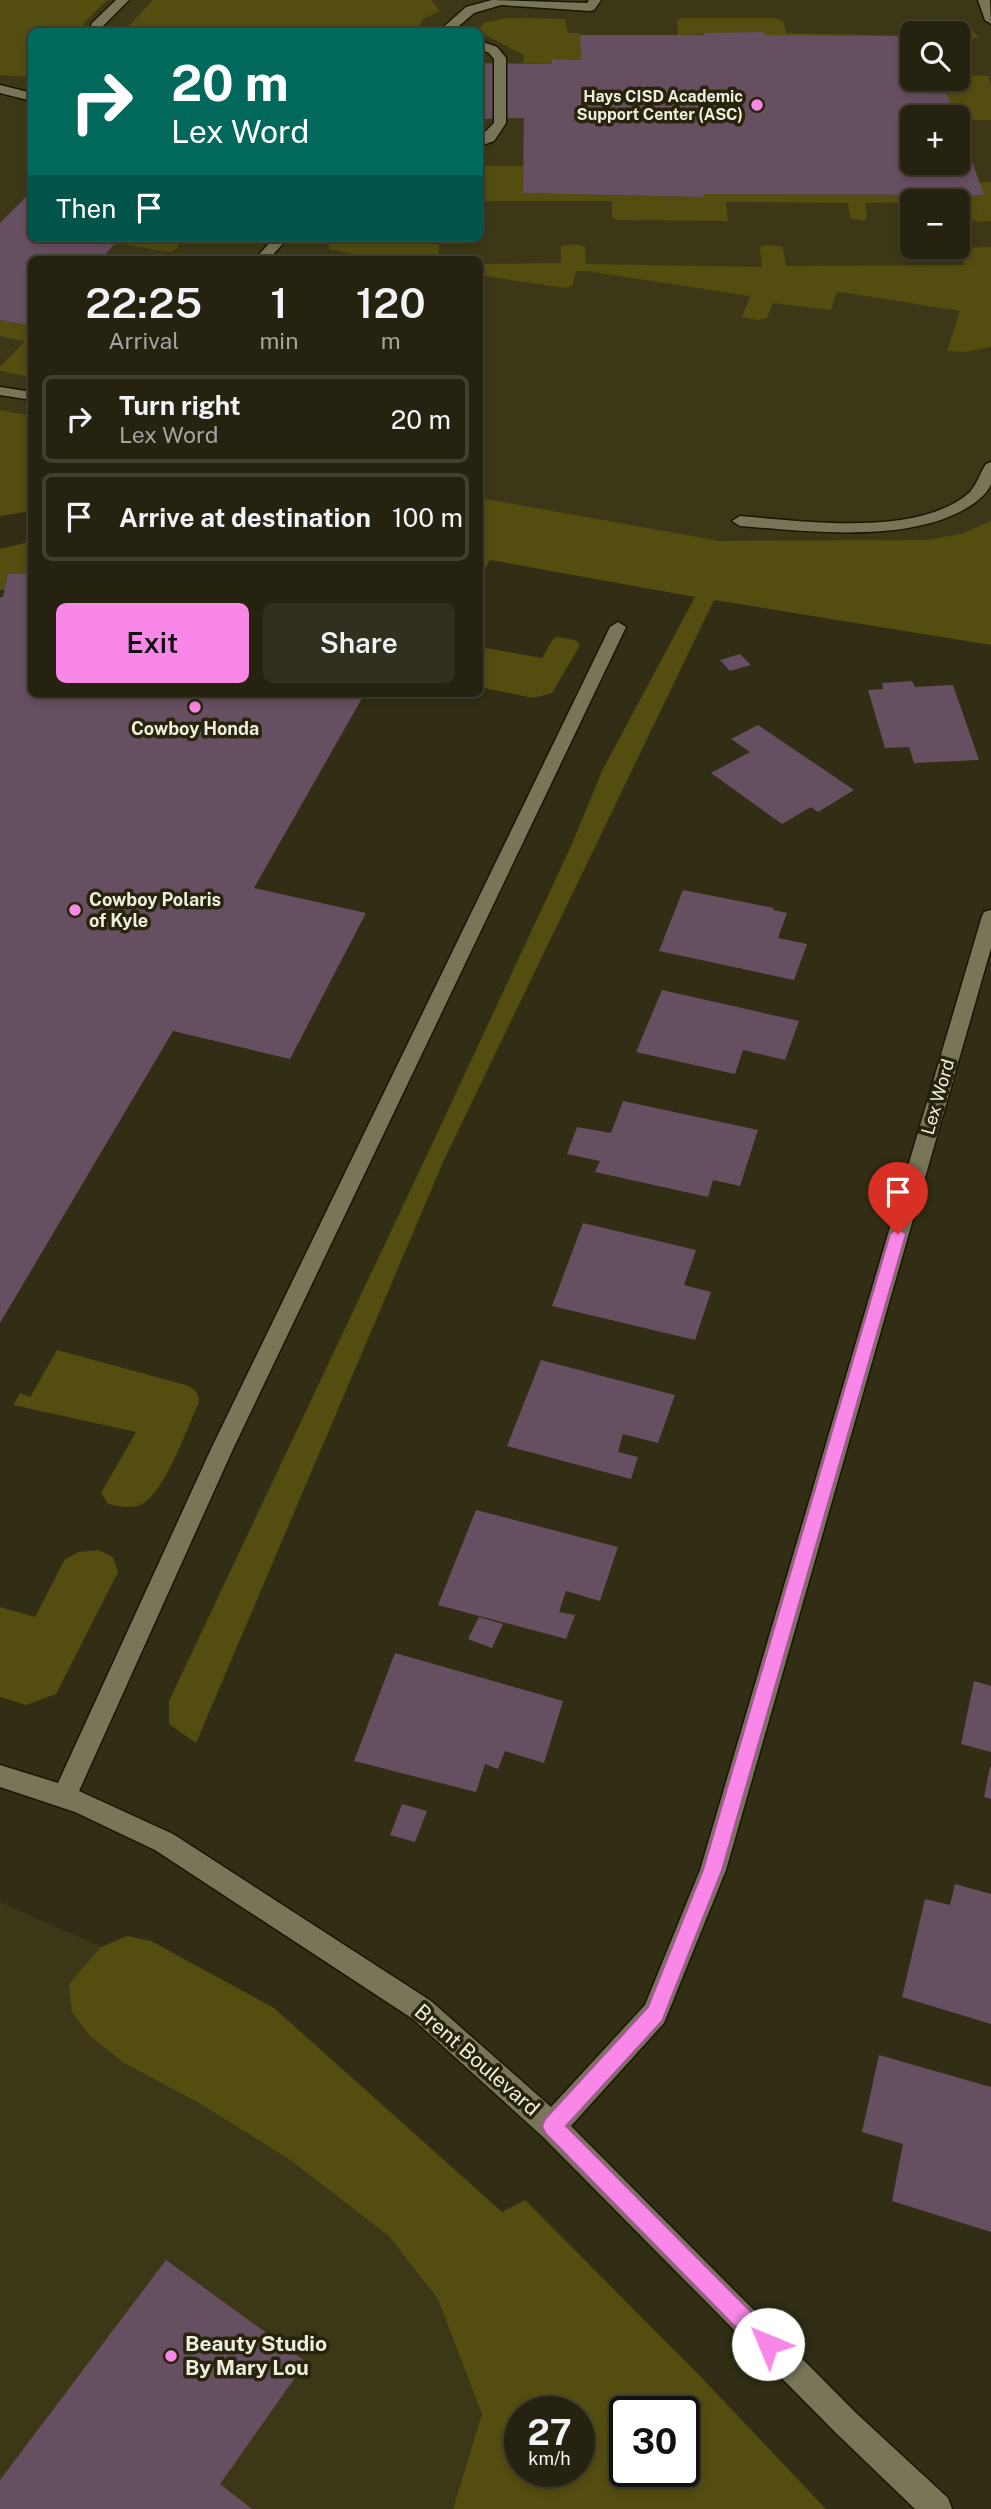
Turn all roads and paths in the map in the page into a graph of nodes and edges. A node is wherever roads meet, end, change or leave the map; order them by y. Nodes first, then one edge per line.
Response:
1 (123, 0) edge
2 (595, 0) edge
3 (985, 0) edge
4 (991, 20) edge
5 (96, 28) edge
6 (449, 28) edge
7 (483, 45) edge
8 (0, 89) edge
9 (28, 96) edge
10 (483, 141) edge
11 (277, 242) edge
12 (265, 256) edge
13 (0, 391) edge
14 (28, 395) edge
15 (991, 467) edge
16 (740, 521) dead end
17 (618, 627) dead end
18 (991, 916) edge
19 (0, 1776) edge
20 (65, 1794) junction
21 (552, 2126) junction
22 (937, 2509) edge

1 - 5 street
2 - 6 street
3 - 4 street
7 - 10 street
8 - 9 street
11 - 12 street
13 - 14 street
15 - 16 street
17 - 20 street
18 - 21 street, Lex Word
19 - 20 street, Brent Boulevard
20 - 21 street, Brent Boulevard
21 - 22 street, Brent Boulevard

